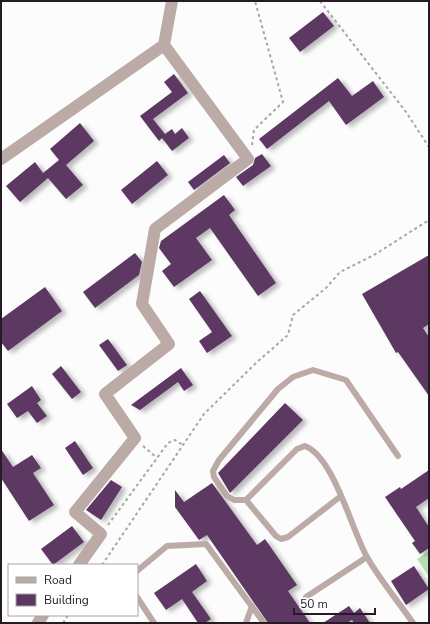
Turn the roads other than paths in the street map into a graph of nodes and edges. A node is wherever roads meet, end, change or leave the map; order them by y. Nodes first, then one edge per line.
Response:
1 (172, 1) edge
2 (164, 45) junction
3 (1, 159) edge
4 (398, 456) dead end
5 (341, 496) junction
6 (246, 500) junction
7 (367, 557) junction
8 (80, 564) edge
9 (138, 570) edge
10 (306, 597) dead end
11 (138, 599) edge
12 (252, 606) junction
13 (154, 623) edge
14 (246, 623) edge
15 (264, 623) edge
16 (413, 623) edge

1 - 2 street
2 - 3 street
2 - 8 street
4 - 6 lane
5 - 6 lane
5 - 6 lane
5 - 7 lane
7 - 10 lane
7 - 16 lane
9 - 12 lane
11 - 13 lane
12 - 14 lane
12 - 15 lane

